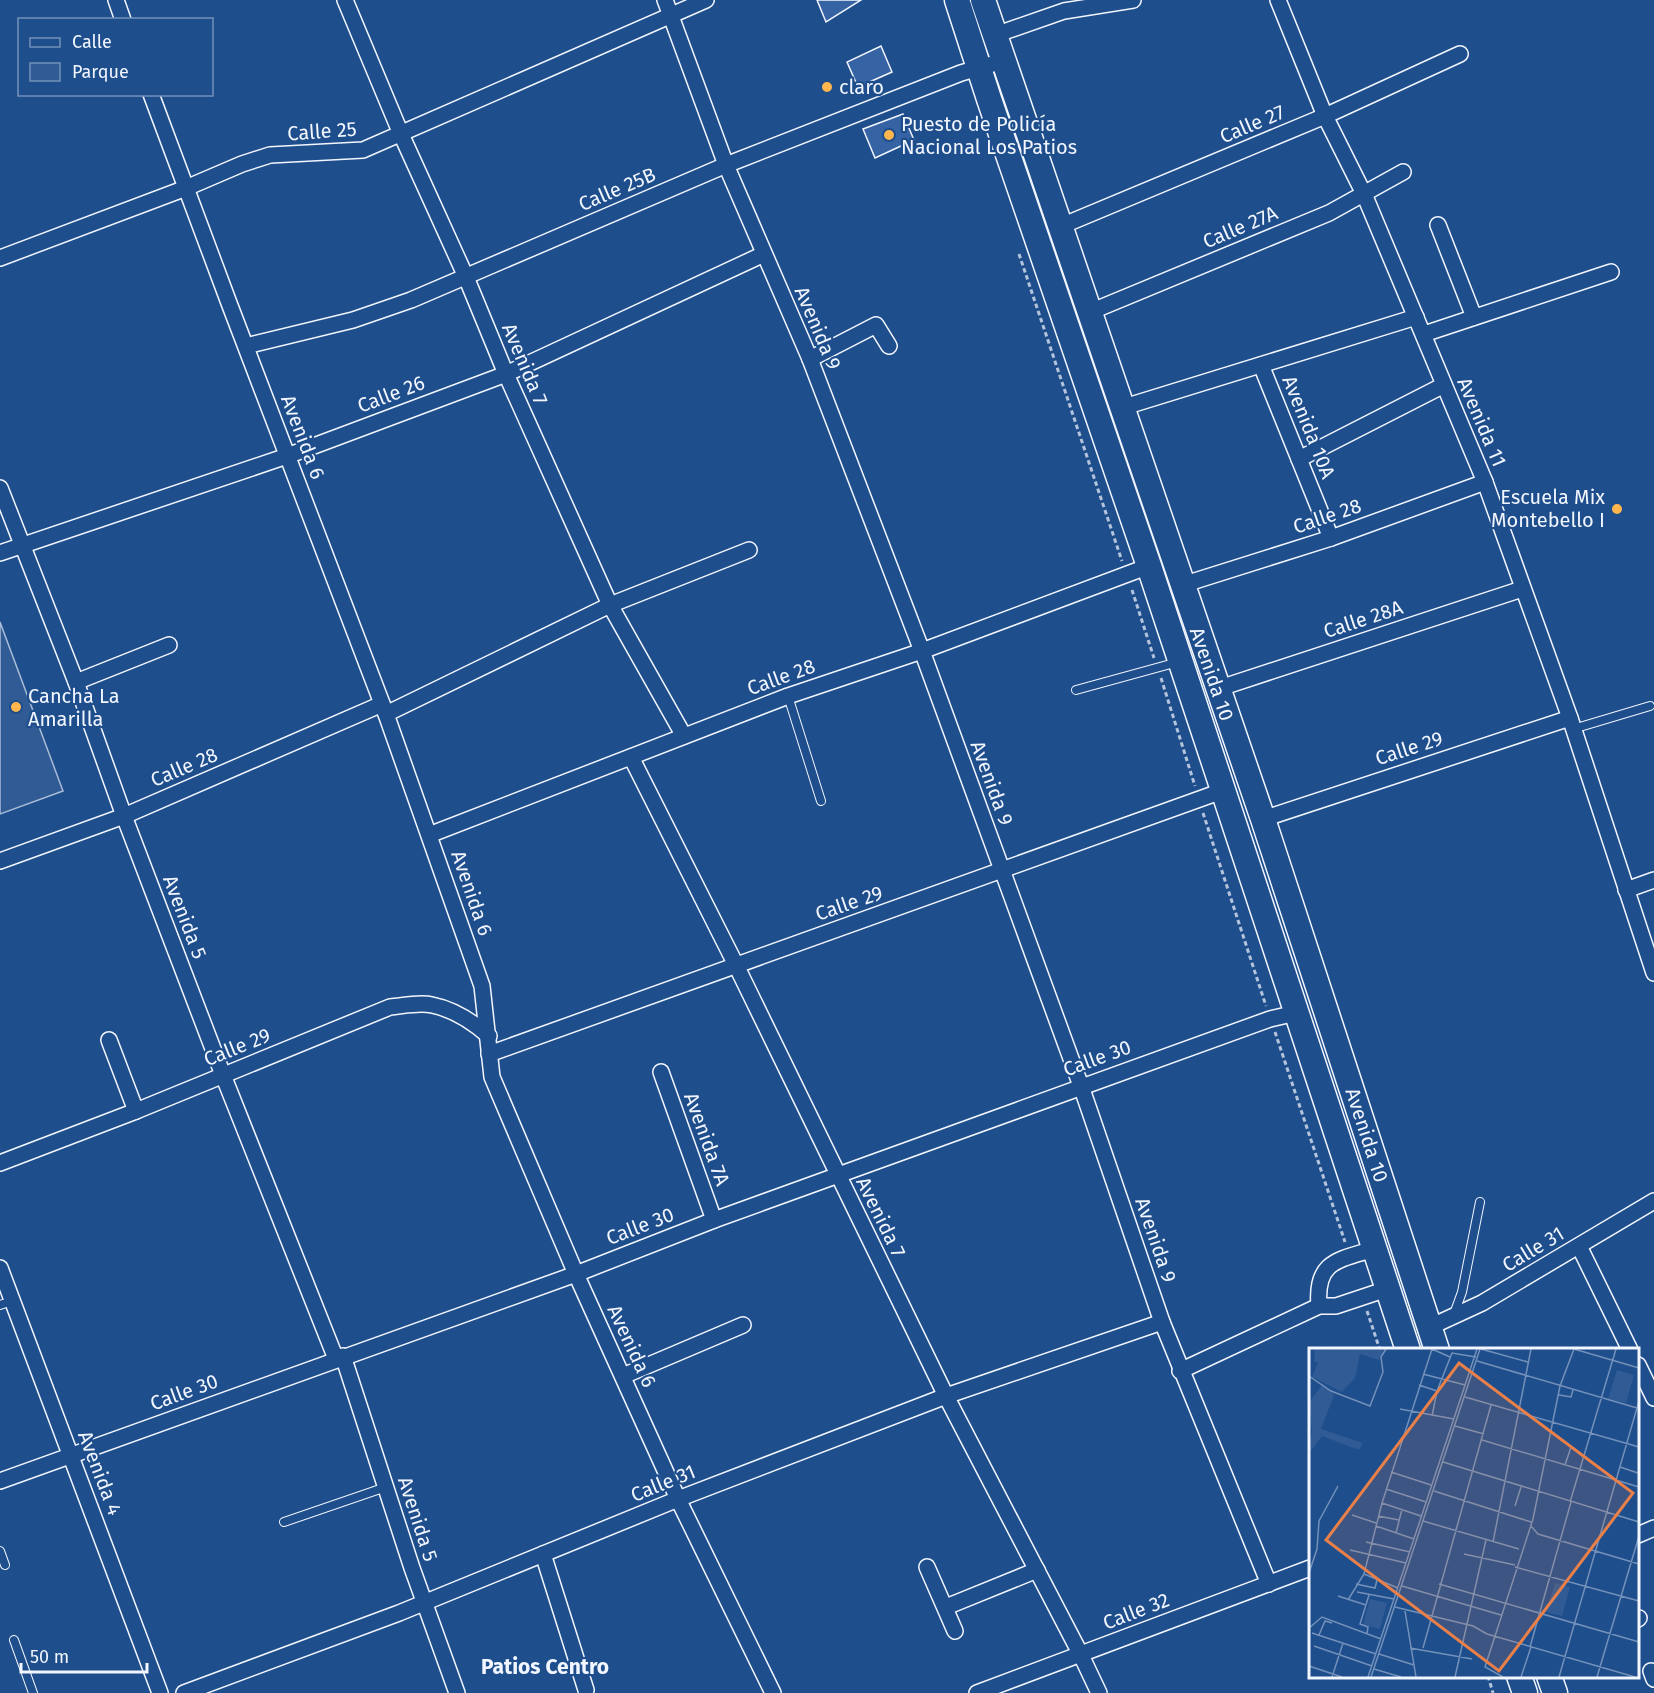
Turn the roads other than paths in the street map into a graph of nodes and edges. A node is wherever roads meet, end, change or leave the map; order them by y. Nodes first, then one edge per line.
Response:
1 (116, 0) edge
2 (345, 0) edge
3 (665, 0) edge
4 (706, 0) edge
5 (957, 0) edge
6 (983, 0) edge
7 (1133, 0) edge
8 (1278, 0) edge
9 (672, 15) junction
10 (122, 18) edge
11 (995, 35) junction
12 (1460, 54) dead end
13 (1003, 61) junction
14 (978, 67) junction
15 (153, 96) edge
16 (1325, 116) junction
17 (401, 134) junction
18 (726, 165) junction
19 (1403, 172) dead end
20 (186, 188) junction
21 (1364, 194) junction
22 (1438, 225) dead end
23 (1059, 227) junction
24 (764, 254) junction
25 (0, 258) edge
26 (1611, 272) dead end
27 (466, 277) junction
28 (1090, 312) junction
29 (1416, 317) junction
30 (1474, 317) junction
31 (1424, 334) junction
32 (246, 346) junction
33 (889, 346) dead end
34 (810, 359) junction
35 (1262, 365) junction
36 (506, 374) junction
37 (1444, 385) junction
38 (1121, 408) junction
39 (287, 456) junction
40 (1299, 459) junction
41 (1485, 482) junction
42 (0, 488) edge
43 (1331, 538) junction
44 (22, 546) junction
45 (749, 550) dead end
46 (0, 553) edge
47 (1149, 566) junction
48 (1182, 585) junction
49 (1522, 589) junction
50 (610, 605) junction
51 (169, 645) dead end
52 (922, 651) junction
53 (1180, 662) junction
54 (76, 682) junction
55 (1217, 689) junction
56 (1076, 690) dead end
57 (788, 696) junction
58 (1650, 706) dead end
59 (384, 709) junction
60 (1571, 723) junction
61 (684, 736) junction
62 (631, 758) junction
63 (1222, 791) junction
64 (822, 801) dead end
65 (124, 816) junction
66 (1263, 819) junction
67 (429, 835) junction
68 (0, 861) edge
69 (1002, 872) junction
70 (1654, 880) edge
71 (1626, 890) junction
72 (736, 964) junction
73 (1654, 973) edge
74 (1296, 1013) junction
75 (489, 1036) junction
76 (109, 1040) dead end
77 (489, 1054) junction
78 (661, 1072) dead end
79 (223, 1075) junction
80 (1081, 1086) junction
81 (136, 1111) junction
82 (0, 1163) edge
83 (837, 1175) junction
84 (1654, 1201) edge
85 (1480, 1202) dead end
86 (714, 1220) junction
87 (1579, 1246) junction
88 (1374, 1249) junction
89 (0, 1268) edge
90 (576, 1274) junction
91 (1387, 1289) junction
92 (6, 1303) edge
93 (1319, 1306) junction
94 (1454, 1316) junction
95 (1162, 1323) junction
96 (743, 1326) dead end
97 (1430, 1327) junction
98 (1407, 1348) edge
99 (1436, 1348) edge
100 (1629, 1348) edge
101 (340, 1358) junction
102 (1639, 1367) edge
103 (1180, 1371) junction
104 (623, 1376) junction
105 (946, 1396) junction
106 (1654, 1398) edge
107 (71, 1455) junction
108 (0, 1481) edge
109 (386, 1487) junction
110 (678, 1499) junction
111 (284, 1522) dead end
112 (1654, 1528) edge
113 (1639, 1535) edge
114 (0, 1551) edge
115 (543, 1554) junction
116 (5, 1565) dead end
117 (927, 1567) dead end
118 (1309, 1569) edge
119 (1037, 1570) junction
120 (1269, 1584) junction
121 (425, 1602) junction
122 (946, 1607) junction
123 (955, 1631) dead end
124 (14, 1640) dead end
125 (1081, 1655) junction
126 (1519, 1678) edge
127 (1550, 1678) edge
128 (586, 1690) dead end
129 (33, 1693) edge
130 (160, 1693) edge
131 (184, 1693) edge
132 (457, 1693) edge
133 (773, 1693) edge
134 (977, 1693) edge
135 (1099, 1693) edge
136 (1525, 1693) edge
137 (1555, 1693) edge

1 - 10 street
2 - 17 street, Avenida 7
3 - 9 street, Avenida 9
4 - 9 street, Calle 25
5 - 14 main road, Avenida 10
6 - 11 main road, Avenida 10
7 - 11 street
8 - 16 street, Avenida 11
9 - 17 street, Calle 25
9 - 18 street, Avenida 9
11 - 13 main road, Avenida 10
12 - 16 street, Calle 27
13 - 14 street, Calle 25B
13 - 23 main road, Avenida 10
14 - 18 street, Calle 25B
14 - 47 main road, Avenida 10
15 - 20 street, Avenida 6
16 - 21 street, Avenida 11
16 - 23 street, Calle 27
17 - 20 street, Calle 25
17 - 27 street, Avenida 7
18 - 24 street, Avenida 9
18 - 27 street, Calle 25B
19 - 21 street, Calle 27A
20 - 25 street, Calle 25
20 - 32 street, Avenida 6
21 - 28 street, Calle 27A
21 - 29 street, Avenida 11
22 - 30 street
23 - 28 main road, Avenida 10
24 - 34 street, Avenida 9
24 - 36 street, Calle 26
26 - 30 street
27 - 32 street, Calle 25B
27 - 36 street, Avenida 7
28 - 38 main road, Avenida 10
29 - 31 street, Avenida 11
29 - 35 street
30 - 31 street
31 - 37 street, Avenida 11
32 - 39 street, Avenida 6
33 - 34 street
34 - 52 street, Avenida 9
35 - 38 street
35 - 40 street, Avenida 10A
36 - 39 street, Calle 26
36 - 50 street, Avenida 7
37 - 40 street
37 - 41 street, Avenida 11
38 - 48 main road, Avenida 10
39 - 44 street, Calle 26
39 - 59 street, Avenida 6
40 - 43 street, Avenida 10A
41 - 43 street, Calle 28
41 - 49 street, Avenida 11
42 - 44 street, Avenida 5
43 - 48 street, Calle 28
44 - 46 street
44 - 54 street, Avenida 5
45 - 50 street, Calle 28
47 - 52 street, Calle 28
47 - 53 main road, Avenida 10
48 - 55 main road, Avenida 10
49 - 55 street, Calle 28A
49 - 60 street, Avenida 11
50 - 59 street, Calle 28
50 - 61 street, Avenida 7
51 - 54 street
52 - 57 street, Calle 28
52 - 69 street, Avenida 9
53 - 56 lane
53 - 63 main road, Avenida 10
54 - 65 street, Avenida 5
55 - 66 main road, Avenida 10
57 - 61 street, Calle 28
57 - 64 lane
58 - 60 lane
59 - 65 street, Calle 28
59 - 67 street, Avenida 6
60 - 66 street, Calle 29
60 - 71 street, Avenida 11
61 - 62 street, Calle 28
62 - 67 street, Calle 28
62 - 72 street, Avenida 7
63 - 69 street, Calle 29
63 - 74 main road, Avenida 10
65 - 68 street, Calle 28
65 - 79 street, Avenida 5
66 - 97 main road, Avenida 10
67 - 75 street, Avenida 6
69 - 72 street, Calle 29
69 - 80 street, Avenida 9
70 - 71 street
71 - 73 street, Avenida 11
72 - 77 street, Calle 29
72 - 83 street, Avenida 7
74 - 80 street, Calle 30
74 - 88 main road, Avenida 10
75 - 77 street, Avenida 6
75 - 79 street, Calle 29
76 - 81 street
77 - 90 street, Avenida 6
78 - 86 street, Avenida 7A
79 - 81 street, Calle 29
79 - 101 street, Avenida 5
80 - 83 street, Calle 30
80 - 95 street, Avenida 9
81 - 82 street, Calle 29
83 - 86 street, Calle 30
83 - 105 street, Avenida 7
84 - 87 street, Calle 31
85 - 94 lane
86 - 90 street, Calle 30
87 - 94 street, Calle 31
87 - 100 street
88 - 91 main road, Avenida 10
88 - 93 street
89 - 92 street, Avenida 4
90 - 101 street, Calle 30
90 - 104 street, Avenida 6
91 - 93 street
91 - 98 main road, Avenida 10
92 - 107 street, Avenida 4
93 - 103 street
94 - 97 street, Calle 31
95 - 103 street, Avenida 9
95 - 105 street, Calle 31
96 - 104 street
97 - 99 main road, Avenida 10
101 - 107 street, Calle 30
101 - 109 street, Avenida 5
102 - 106 street
103 - 120 street, Avenida 9
104 - 110 street, Avenida 6
105 - 110 street, Calle 31
105 - 119 street, Avenida 7
107 - 108 street, Calle 30
107 - 130 street, Avenida 4
109 - 111 lane
109 - 121 street, Avenida 5
110 - 115 street, Calle 31
110 - 133 street, Avenida 6
112 - 113 street
114 - 116 lane
115 - 121 street, Calle 31
115 - 128 street
117 - 122 street
118 - 120 street, Calle 32
119 - 122 street
119 - 125 street, Avenida 7
120 - 125 street, Calle 32
121 - 131 street, Calle 31
121 - 132 street, Avenida 5
122 - 123 street
124 - 129 lane
125 - 134 street, Calle 32
125 - 135 street, Avenida 7
126 - 136 main road
127 - 137 main road

